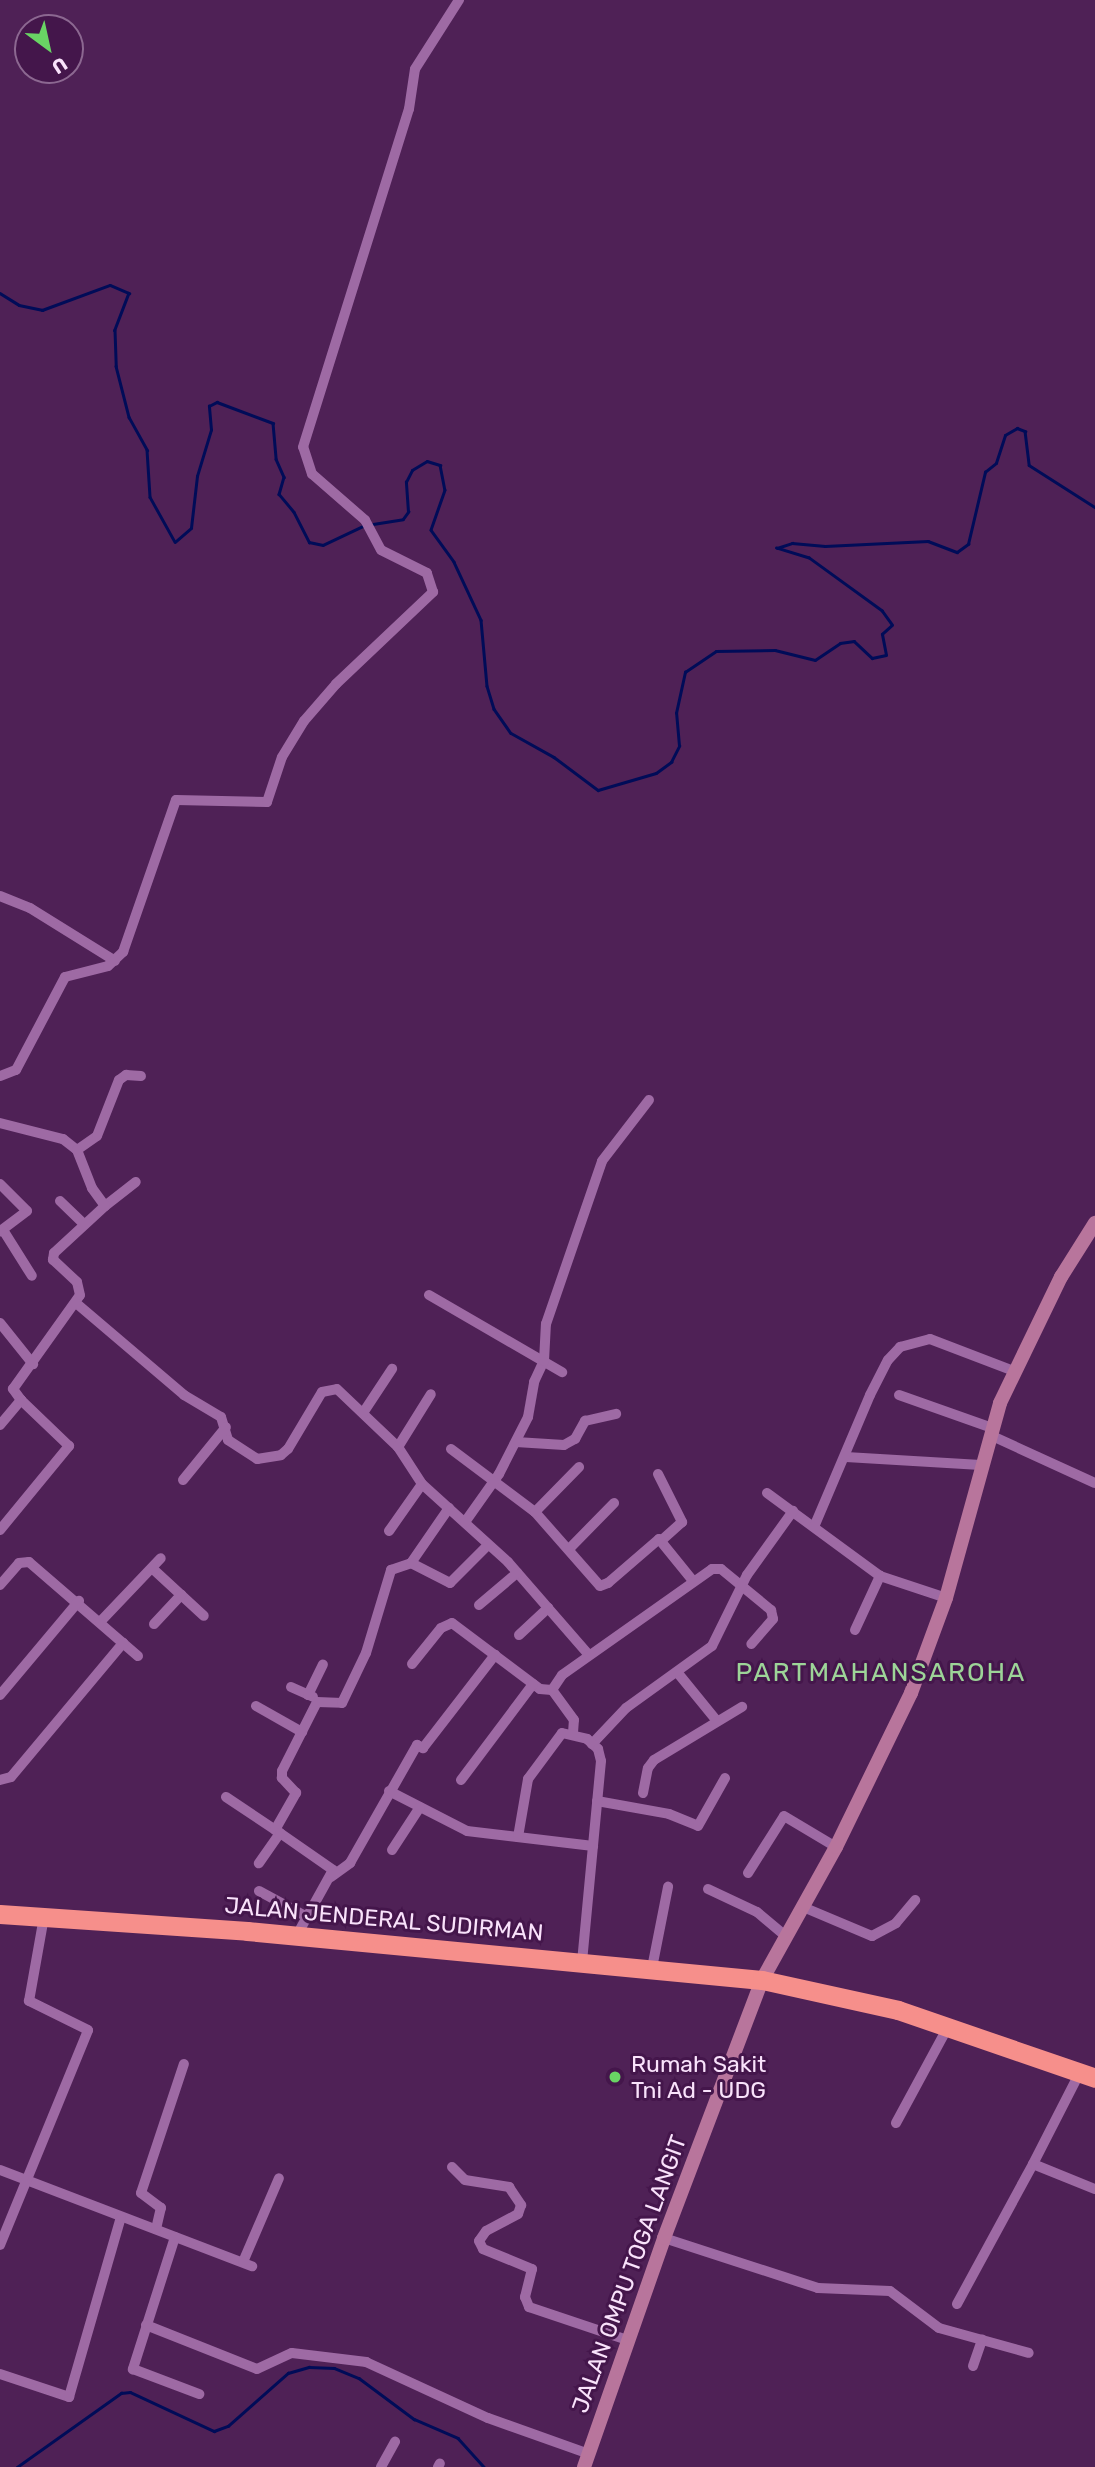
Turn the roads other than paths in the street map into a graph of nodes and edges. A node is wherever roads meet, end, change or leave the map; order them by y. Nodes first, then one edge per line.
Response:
1 (459, 0) edge
2 (0, 897) edge
3 (115, 961) junction
4 (0, 1076) edge
5 (141, 1076) dead end
6 (649, 1100) dead end
7 (0, 1123) edge
8 (77, 1150) junction
9 (136, 1182) dead end
10 (0, 1184) edge
11 (60, 1201) dead end
12 (106, 1206) junction
13 (1095, 1223) edge
14 (84, 1224) junction
15 (1, 1231) edge
16 (32, 1276) dead end
17 (429, 1295) dead end
18 (76, 1303) junction
19 (0, 1324) edge
20 (544, 1361) junction
21 (33, 1364) junction
22 (392, 1369) dead end
23 (1014, 1371) junction
24 (562, 1372) dead end
25 (431, 1394) dead end
26 (899, 1395) dead end
27 (21, 1399) junction
28 (363, 1413) junction
29 (616, 1414) dead end
30 (0, 1425) edge
31 (226, 1427) junction
32 (991, 1431) junction
33 (516, 1442) junction
34 (398, 1447) junction
35 (451, 1449) dead end
36 (846, 1457) junction
37 (981, 1465) junction
38 (579, 1466) dead end
39 (659, 1474) dead end
40 (183, 1480) dead end
41 (495, 1480) junction
42 (1095, 1483) edge
43 (422, 1484) junction
44 (767, 1493) dead end
45 (614, 1503) dead end
46 (449, 1508) junction
47 (793, 1511) junction
48 (535, 1512) junction
49 (465, 1522) junction
50 (814, 1527) junction
51 (0, 1530) edge
52 (389, 1531) dead end
53 (662, 1540) junction
54 (488, 1545) junction
55 (570, 1548) junction
56 (161, 1558) dead end
57 (411, 1563) junction
58 (153, 1569) junction
59 (517, 1573) junction
60 (880, 1576) junction
61 (693, 1581) junction
62 (0, 1586) edge
63 (742, 1586) junction
64 (181, 1595) junction
65 (946, 1598) junction
66 (79, 1601) junction
67 (479, 1605) dead end
68 (548, 1608) junction
69 (204, 1616) dead end
70 (100, 1622) junction
71 (154, 1625) dead end
72 (855, 1630) dead end
73 (519, 1635) dead end
74 (123, 1643) junction
75 (751, 1644) dead end
76 (588, 1654) junction
77 (495, 1655) junction
78 (138, 1656) dead end
79 (323, 1664) dead end
80 (412, 1664) dead end
81 (677, 1672) junction
82 (533, 1684) junction
83 (291, 1687) dead end
84 (552, 1690) junction
85 (0, 1695) edge
86 (308, 1695) junction
87 (319, 1700) junction
88 (256, 1706) dead end
89 (742, 1707) dead end
90 (718, 1721) junction
91 (302, 1732) junction
92 (573, 1733) junction
93 (592, 1744) junction
94 (725, 1778) dead end
95 (0, 1780) edge
96 (461, 1780) dead end
97 (389, 1791) junction
98 (643, 1793) dead end
99 (226, 1797) dead end
100 (597, 1801) junction
101 (420, 1807) junction
102 (278, 1832) junction
103 (518, 1837) junction
104 (593, 1846) junction
105 (836, 1847) junction
106 (392, 1850) dead end
107 (259, 1863) dead end
108 (748, 1873) dead end
109 (331, 1877) junction
110 (668, 1887) dead end
111 (708, 1889) dead end
112 (259, 1891) dead end
113 (915, 1900) dead end
114 (803, 1907) junction
115 (0, 1914) edge
116 (44, 1917) junction
117 (307, 1917) junction
118 (297, 1935) junction
119 (787, 1937) junction
120 (582, 1961) junction
121 (652, 1968) junction
122 (762, 1980) junction
123 (949, 2025) junction
124 (184, 2064) dead end
125 (1087, 2076) edge
126 (897, 2123) dead end
127 (1034, 2164) junction
128 (452, 2167) dead end
129 (0, 2170) edge
130 (279, 2178) dead end
131 (25, 2180) junction
132 (1095, 2189) edge
133 (121, 2217) junction
134 (156, 2229) junction
135 (175, 2237) junction
136 (664, 2238) junction
137 (0, 2245) edge
138 (957, 2304) dead end
139 (146, 2325) junction
140 (627, 2340) junction
141 (982, 2340) junction
142 (1029, 2353) dead end
143 (974, 2366) dead end
144 (0, 2374) edge
145 (200, 2394) dead end
146 (395, 2442) dead end
147 (587, 2460) edge
148 (381, 2467) edge

1 - 3 street
2 - 3 street
3 - 4 street
5 - 8 street
6 - 20 street
7 - 8 street
8 - 12 street
9 - 12 street
10 - 15 street
11 - 14 street
12 - 14 street
13 - 23 main road, JALAN OMPU TOGA LANGIT
14 - 18 street
15 - 16 street
17 - 20 street
18 - 21 street
18 - 31 street
19 - 21 street
20 - 24 street
20 - 33 street
21 - 27 street
22 - 28 street
23 - 32 main road, JALAN OMPU TOGA LANGIT
23 - 36 street
25 - 34 street
26 - 32 street
27 - 30 street
27 - 51 street
28 - 31 street
28 - 34 street
29 - 33 street
31 - 40 street
32 - 37 main road, JALAN OMPU TOGA LANGIT
32 - 42 street
33 - 41 street
34 - 43 street
35 - 41 street
36 - 37 street
36 - 50 street
37 - 65 main road, JALAN OMPU TOGA LANGIT
38 - 48 street
39 - 53 street
41 - 48 street
41 - 49 street
43 - 46 street
43 - 52 street
44 - 47 street
45 - 55 street
46 - 49 street
46 - 57 street
47 - 50 street
47 - 63 street
48 - 55 street
49 - 54 street
50 - 60 street
53 - 55 street
53 - 61 street
54 - 57 street
54 - 59 street
56 - 58 street
57 - 87 street
58 - 64 street
58 - 70 street
59 - 67 street
59 - 68 street
60 - 65 street
60 - 72 street
61 - 63 street
61 - 76 street
62 - 66 street
63 - 75 street
63 - 81 street
64 - 69 street
64 - 71 street
65 - 105 main road, JALAN OMPU TOGA LANGIT
66 - 70 street
66 - 85 street
68 - 73 street
68 - 76 street
70 - 74 street
74 - 78 street
74 - 95 street
76 - 84 street
77 - 80 street
77 - 82 street
77 - 97 street
79 - 86 street
81 - 90 street
81 - 93 street
82 - 84 street
82 - 96 street
83 - 86 street
84 - 92 street
86 - 87 street
87 - 91 street
88 - 91 street
89 - 90 street
90 - 98 street
91 - 102 street
92 - 93 street
92 - 103 street
93 - 100 street
94 - 100 street
97 - 101 street
97 - 109 street
99 - 102 street
100 - 104 street
101 - 103 street
101 - 106 street
102 - 107 street
102 - 109 street
103 - 104 street
104 - 120 street
105 - 108 street
105 - 114 main road, JALAN OMPU TOGA LANGIT
109 - 117 street
110 - 121 street
111 - 119 street
112 - 117 street
113 - 114 street
114 - 119 main road, JALAN OMPU TOGA LANGIT
115 - 116 highway, JALAN JENDERAL SUDIRMAN
116 - 118 highway, JALAN JENDERAL SUDIRMAN
116 - 131 street
117 - 118 street
118 - 120 highway, JALAN JENDERAL SUDIRMAN
119 - 122 main road, JALAN OMPU TOGA LANGIT
120 - 121 highway, JALAN JENDERAL SUDIRMAN
121 - 122 highway, JALAN JENDERAL SUDIRMAN
122 - 123 highway, JALAN JENDERAL SUDIRMAN
122 - 136 main road, JALAN OMPU TOGA LANGIT
123 - 125 highway, JALAN JENDERAL SUDIRMAN
123 - 126 street
124 - 134 street
125 - 127 street
127 - 132 street
127 - 138 street
128 - 140 street
129 - 131 street
130 - 135 street
131 - 133 street
131 - 137 street
133 - 134 street
133 - 144 street
134 - 135 street
135 - 139 street
136 - 140 main road, JALAN OMPU TOGA LANGIT
136 - 141 street
139 - 145 street
139 - 147 street
140 - 147 main road, JALAN OMPU TOGA LANGIT
141 - 142 street
141 - 143 street
146 - 148 street

